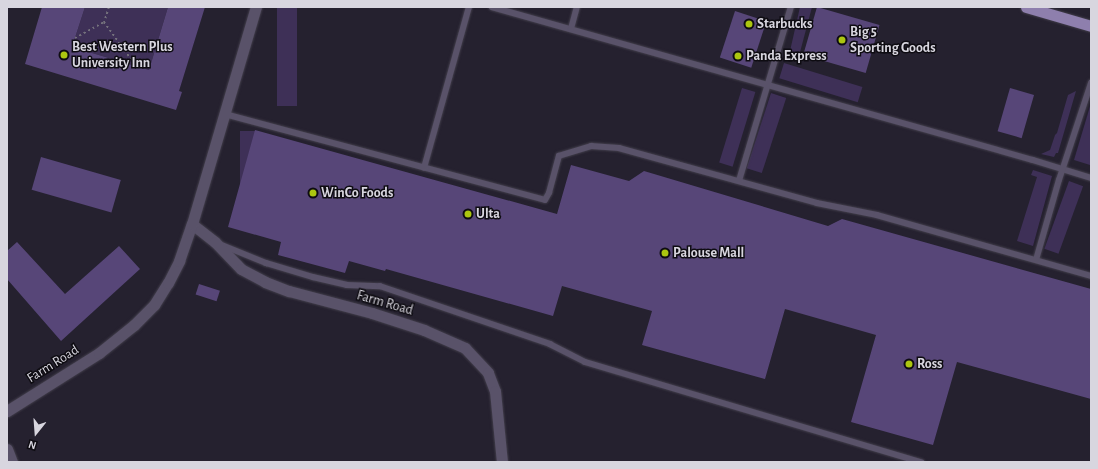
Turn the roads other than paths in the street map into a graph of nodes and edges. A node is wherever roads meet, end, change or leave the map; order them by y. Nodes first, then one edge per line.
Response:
1 (256, 7) edge
2 (469, 7) edge
3 (492, 7) edge
4 (577, 7) edge
5 (791, 7) edge
6 (1026, 7) edge
7 (1091, 26) edge
8 (571, 29) junction
9 (1091, 83) edge
10 (767, 85) junction
11 (225, 114) junction
12 (424, 168) junction
13 (1063, 168) junction
14 (1091, 178) edge
15 (739, 181) junction
16 (192, 224) junction
17 (214, 242) junction
18 (1036, 260) junction
19 (1091, 276) edge
20 (7, 411) edge
21 (7, 449) edge
22 (12, 462) edge
23 (502, 462) edge
24 (921, 462) edge

1 - 11 street, Farm Road
2 - 12 lane
3 - 8 lane
4 - 8 lane
5 - 10 lane
6 - 7 main road
8 - 10 lane
9 - 13 lane
10 - 13 lane
10 - 15 lane
11 - 12 lane
11 - 16 street, Farm Road
12 - 15 lane
13 - 14 lane
13 - 18 lane
15 - 18 lane
16 - 17 street, Farm Road
16 - 20 street, Farm Road
17 - 23 street, Farm Road
17 - 24 lane
18 - 19 lane
21 - 22 street

